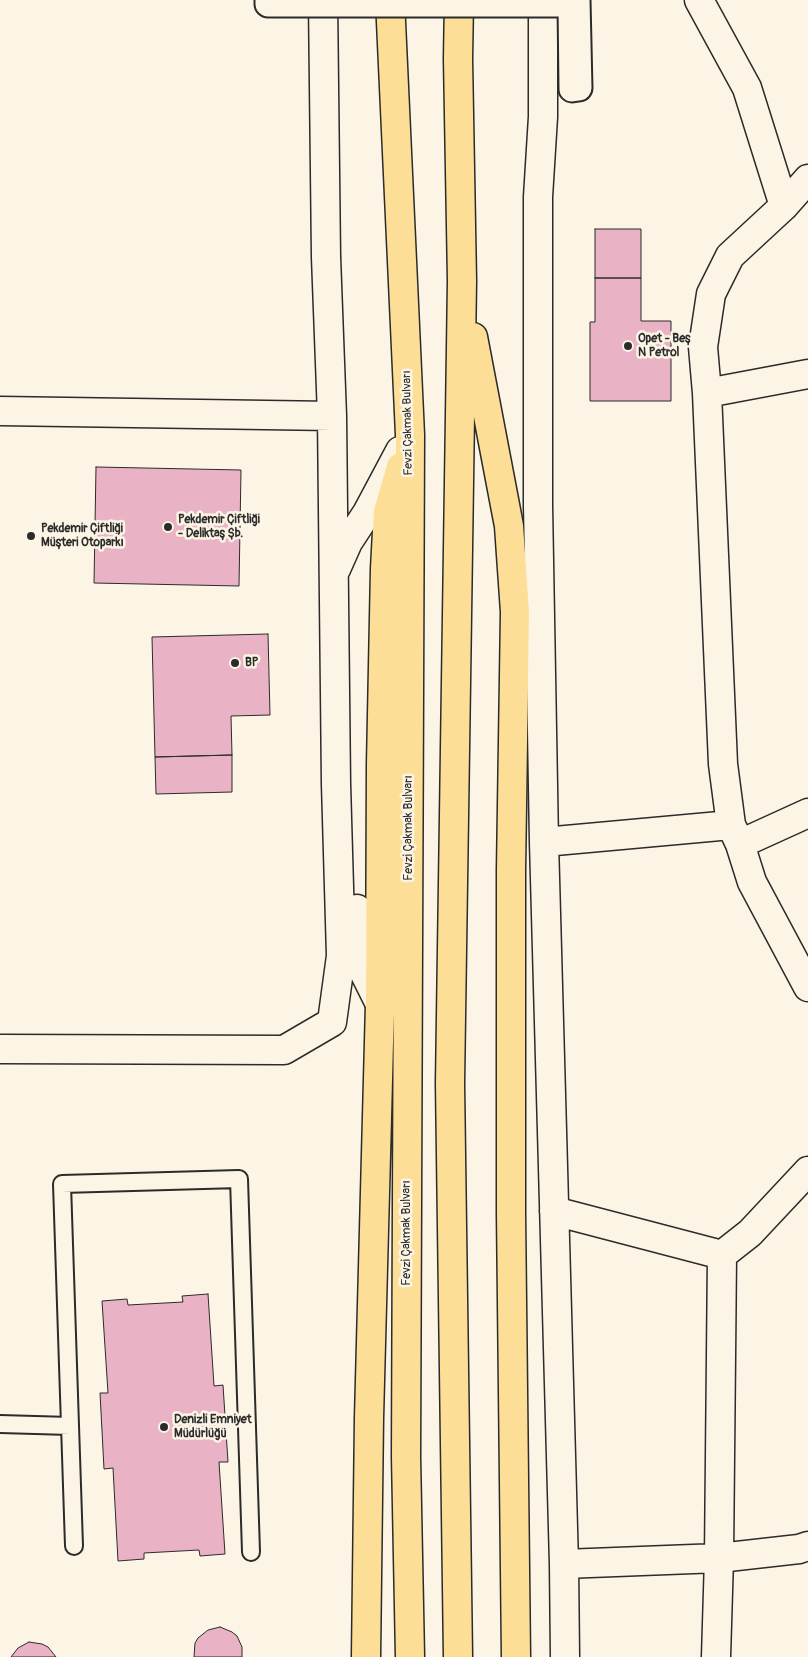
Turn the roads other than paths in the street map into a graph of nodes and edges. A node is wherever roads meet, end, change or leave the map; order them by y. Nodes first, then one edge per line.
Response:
1 (268, 0) edge
2 (323, 0) edge
3 (390, 0) edge
4 (459, 0) edge
5 (543, 0) edge
6 (577, 0) edge
7 (699, 0) edge
8 (808, 179) edge
9 (784, 206) junction
10 (462, 282) junction
11 (808, 374) edge
12 (707, 393) junction
13 (0, 411) edge
14 (332, 416) junction
15 (410, 434) junction
16 (333, 576) junction
17 (808, 813) edge
18 (337, 818) junction
19 (736, 834) junction
20 (544, 842) junction
21 (808, 987) edge
22 (380, 1004) junction
23 (0, 1049) edge
24 (808, 1170) edge
25 (554, 1211) junction
26 (722, 1255) junction
27 (0, 1424) edge
28 (70, 1426) junction
29 (74, 1546) dead end
30 (808, 1546) edge
31 (251, 1552) dead end
32 (719, 1558) junction
33 (564, 1564) junction
34 (366, 1657) edge
35 (410, 1657) edge
36 (458, 1657) edge
37 (516, 1657) edge
38 (565, 1657) edge
39 (716, 1657) edge

1 - 6 street, bridge
2 - 14 street
3 - 15 main road, Fevzi Çakmak Bulvarı
4 - 10 main road
5 - 20 street
7 - 9 street
8 - 9 street
9 - 12 street
10 - 36 main road
10 - 37 main road
11 - 12 street
12 - 19 street
13 - 14 street
14 - 16 street
15 - 16 street
15 - 22 main road
15 - 35 main road, Fevzi Çakmak Bulvarı
16 - 18 street
17 - 19 street
18 - 22 street
18 - 23 street
19 - 20 street
19 - 21 street
20 - 25 street
22 - 34 main road
24 - 26 street
25 - 26 street
25 - 33 street
26 - 32 street
27 - 28 lane
28 - 29 lane
28 - 31 lane
30 - 32 street
32 - 33 street
32 - 39 street
33 - 38 street

